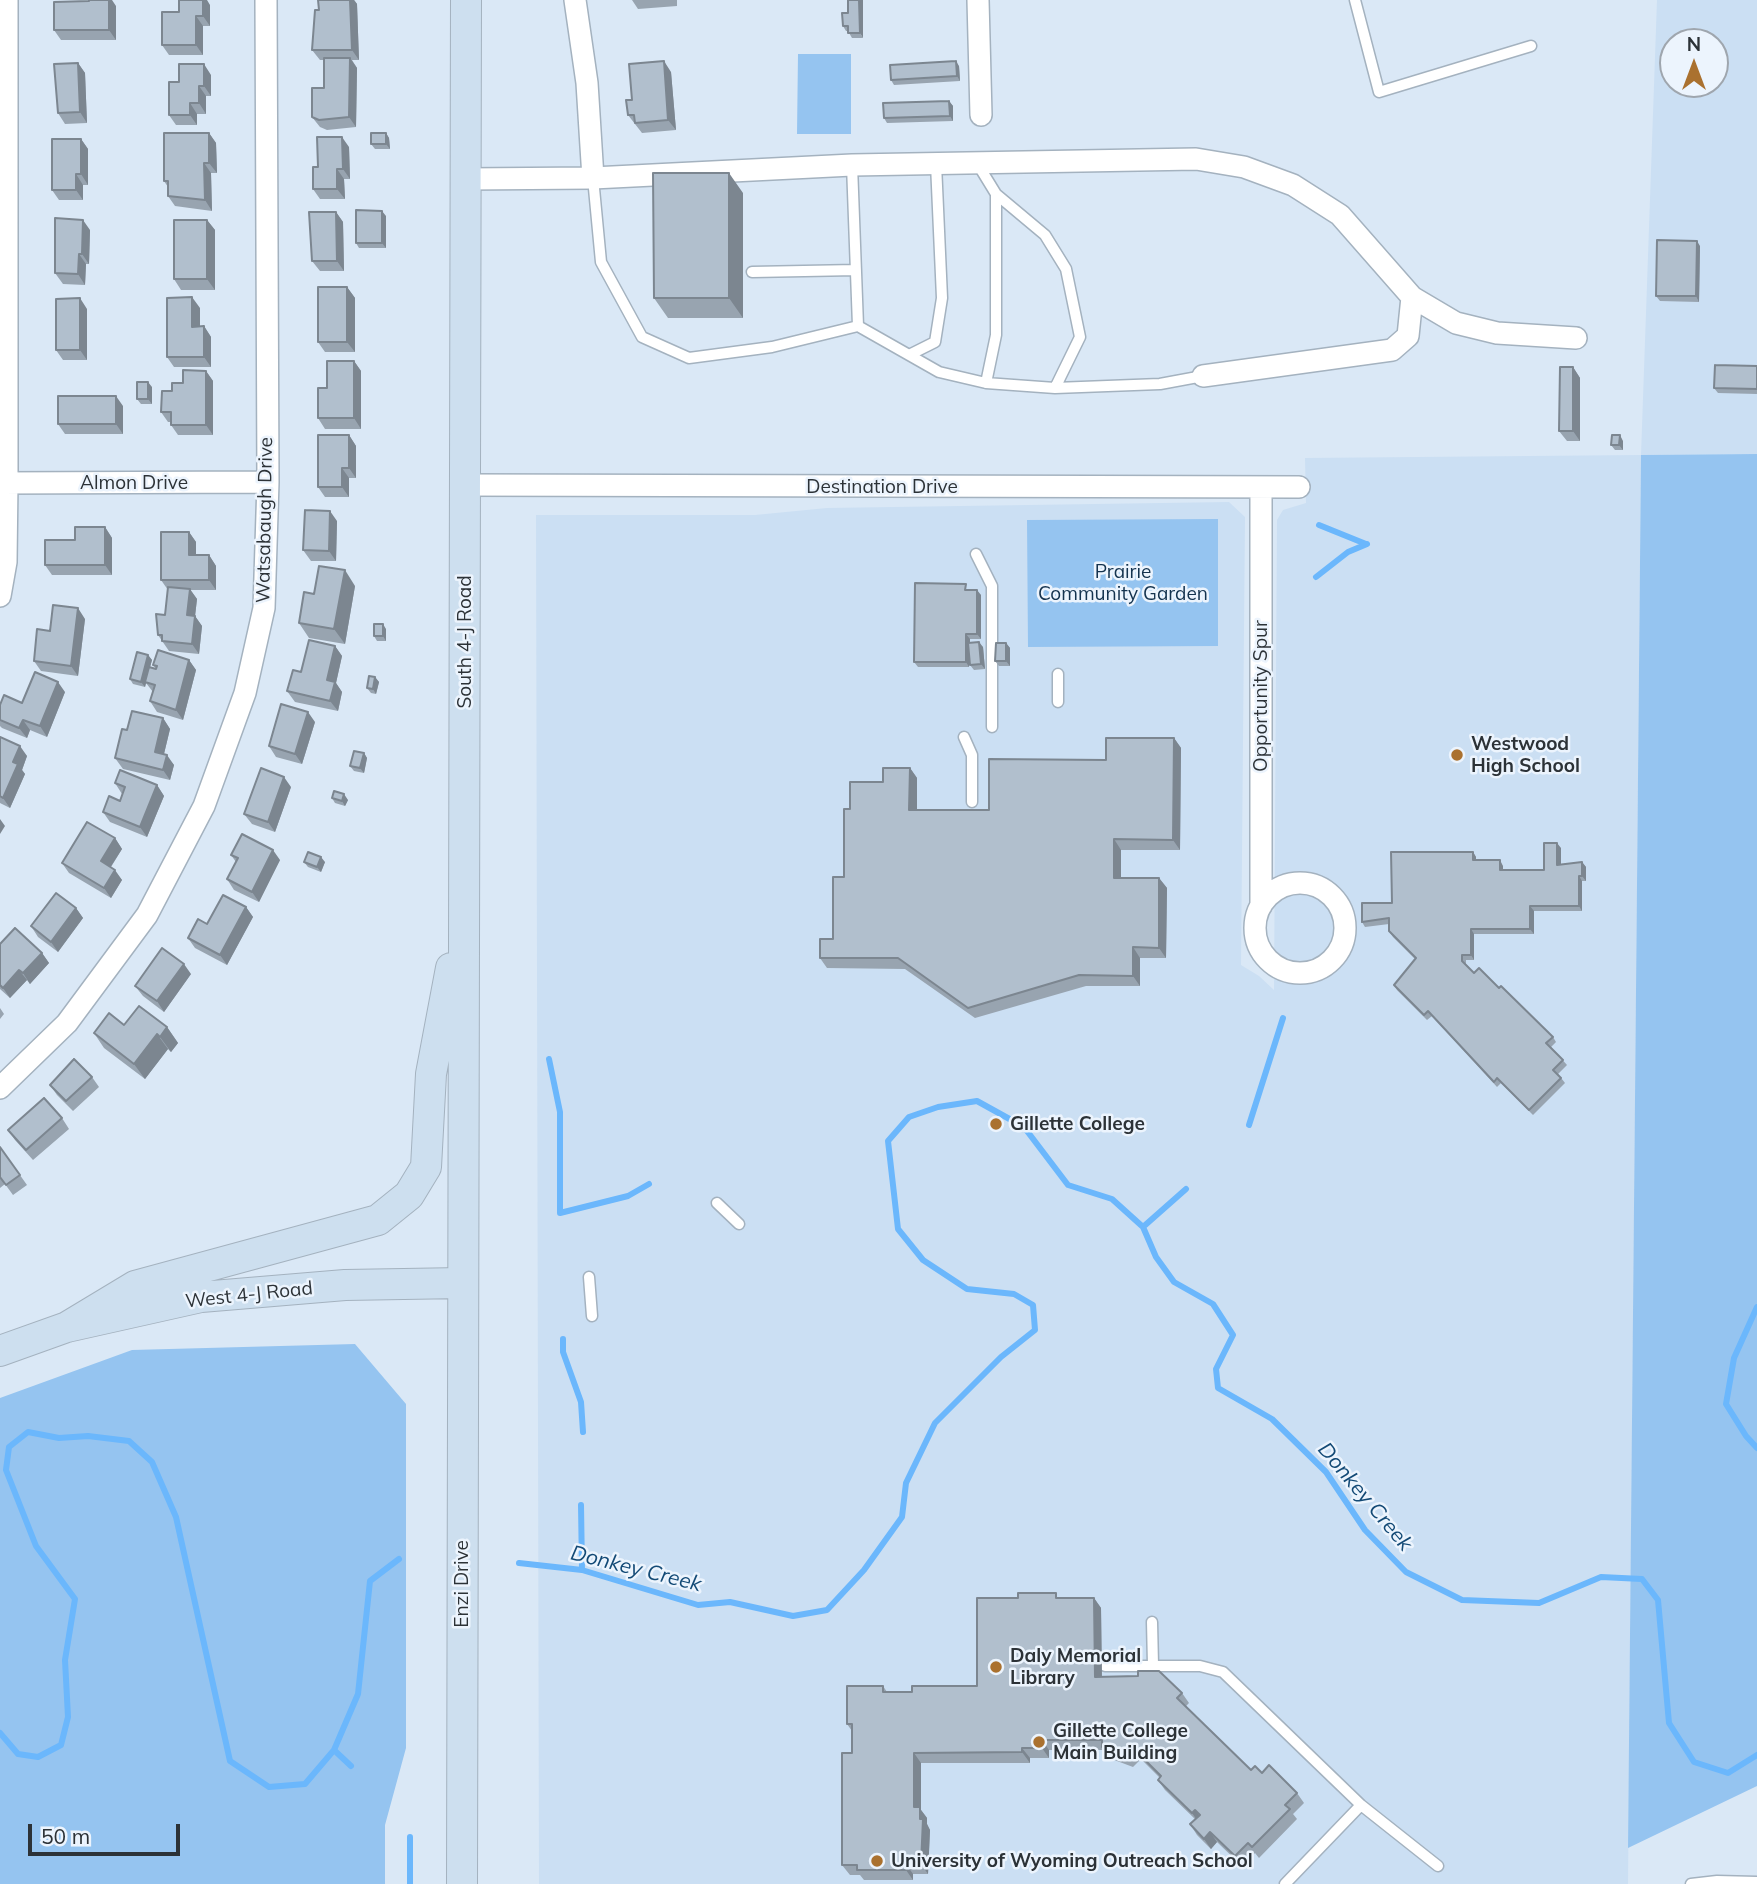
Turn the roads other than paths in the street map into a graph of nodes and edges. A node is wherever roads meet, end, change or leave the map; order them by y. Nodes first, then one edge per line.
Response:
1 (7, 0) edge
2 (266, 0) edge
3 (466, 0) edge
4 (575, 0) edge
5 (978, 0) edge
6 (1355, 0) edge
7 (1531, 46) dead end
8 (981, 115) dead end
9 (977, 163) junction
10 (936, 164) junction
11 (852, 165) junction
12 (593, 178) junction
13 (466, 179) junction
14 (996, 194) junction
15 (856, 270) junction
16 (752, 272) dead end
17 (1412, 298) junction
18 (858, 326) junction
19 (1576, 338) dead end
20 (909, 355) junction
21 (1203, 376) joint
22 (986, 383) junction
23 (1055, 388) junction
24 (268, 482) junction
25 (3, 483) edge
26 (465, 485) junction
27 (1261, 487) junction
28 (1299, 487) dead end
29 (976, 554) dead end
30 (0, 596) edge
31 (1058, 674) dead end
32 (1058, 702) dead end
33 (992, 727) dead end
34 (964, 737) dead end
35 (972, 802) dead end
36 (465, 892) junction
37 (1261, 906) junction
38 (0, 1088) edge
39 (717, 1203) dead end
40 (740, 1224) dead end
41 (589, 1277) dead end
42 (462, 1283) junction
43 (592, 1316) dead end
44 (67, 1327) junction
45 (0, 1351) edge
46 (1152, 1622) dead end
47 (1105, 1665) dead end
48 (1153, 1665) junction
49 (1361, 1805) junction
50 (1438, 1866) dead end
51 (1757, 1882) edge
52 (462, 1884) edge
53 (1285, 1884) edge
54 (1690, 1884) edge

1 - 25 street
2 - 24 street, Watsabaugh Drive
3 - 13 main road, South 4-J Road
4 - 12 street
5 - 8 street
6 - 7 lane
9 - 10 street
9 - 14 lane
9 - 17 street
10 - 11 street
10 - 20 lane
11 - 12 street
11 - 15 lane
12 - 13 street
12 - 18 lane
13 - 26 main road, South 4-J Road
14 - 22 lane
14 - 23 lane
15 - 16 lane
15 - 18 lane
17 - 19 street
17 - 21 street
18 - 20 lane
20 - 22 lane
21 - 23 lane
22 - 23 lane
24 - 25 street, Almon Drive
24 - 38 street, Watsabaugh Drive
25 - 30 street
26 - 27 street, Destination Drive
26 - 36 main road, South 4-J Road
27 - 28 street, Destination Drive
27 - 37 street, Opportunity Spur
29 - 33 lane
31 - 32 lane
34 - 35 lane
36 - 42 main road, South 4-J Road
36 - 44 main road
37 - 37 street, Opportunity Spur
39 - 40 lane
41 - 43 lane
42 - 44 main road, West 4-J Road
42 - 52 main road, Enzi Drive
44 - 45 main road, West 4-J Road
46 - 48 lane
47 - 48 lane
48 - 49 lane
49 - 50 lane
49 - 53 lane
51 - 54 lane

